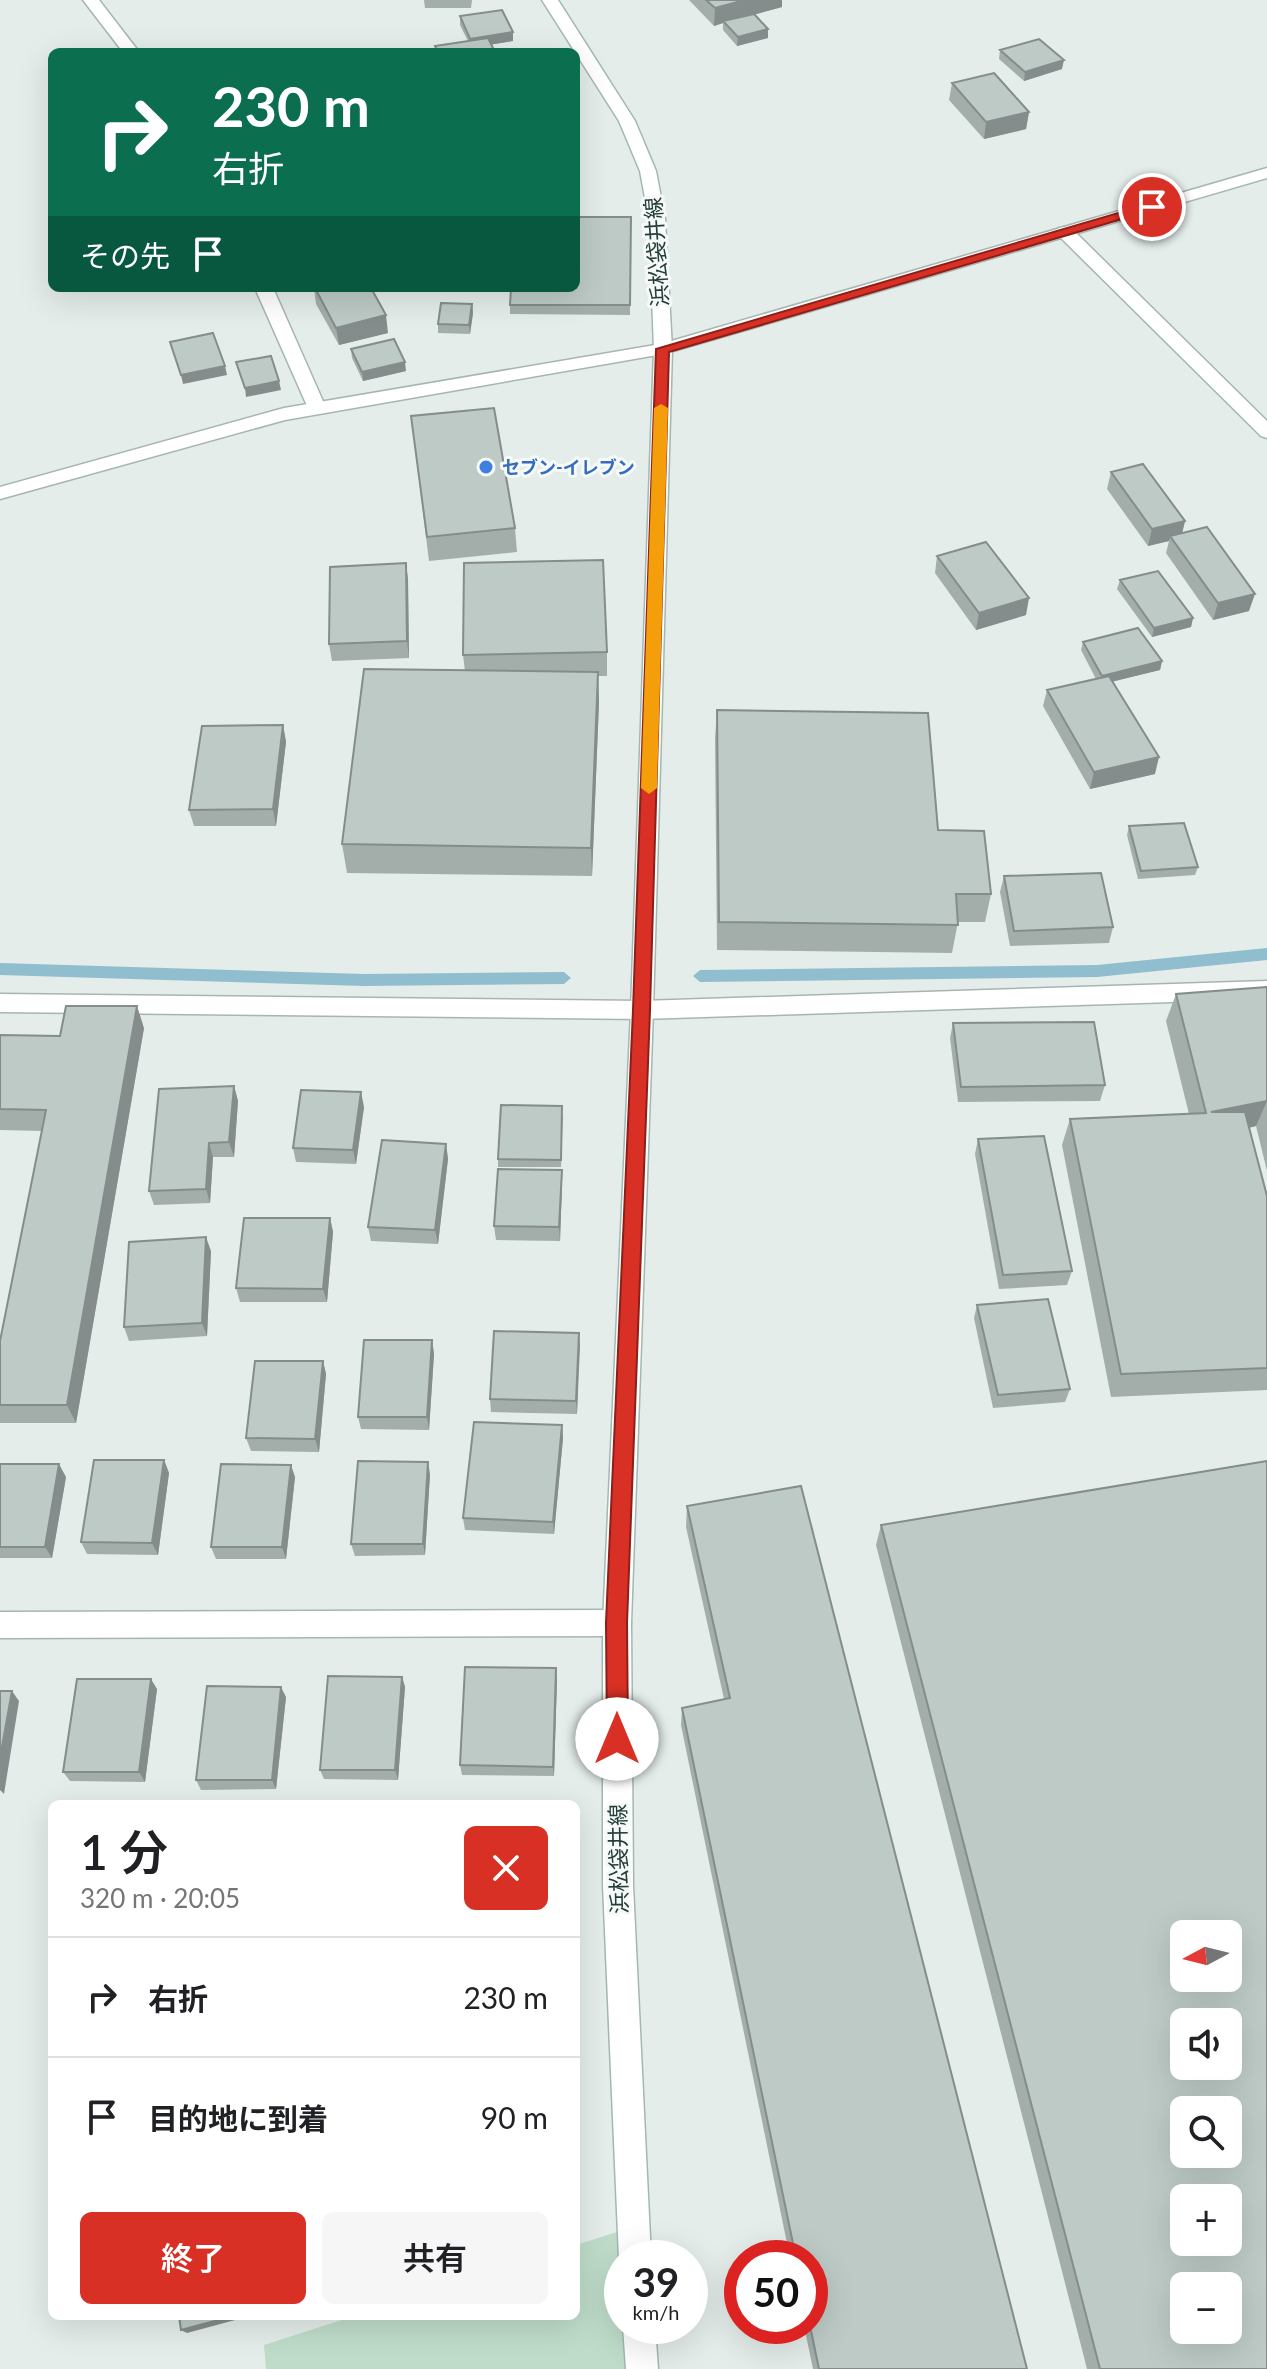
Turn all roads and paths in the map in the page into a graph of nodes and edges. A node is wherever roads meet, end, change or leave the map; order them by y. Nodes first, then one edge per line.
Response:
1 (91, 0) edge
2 (550, 0) edge
3 (128, 48) edge
4 (1267, 173) edge
5 (1065, 232) junction
6 (266, 292) edge
7 (663, 349) junction
8 (317, 408) junction
9 (1267, 432) edge
10 (1, 491) edge
11 (1267, 990) edge
12 (0, 1003) edge
13 (642, 1010) junction
14 (617, 1623) junction
15 (0, 1625) edge
16 (634, 2240) edge
17 (640, 2344) edge
18 (642, 2369) edge

1 - 3 street
2 - 7 street, 浜松袋井線
4 - 5 street
5 - 7 street
5 - 9 street
6 - 8 street
7 - 8 street
7 - 13 street, 浜松袋井線
8 - 10 street
11 - 13 street
12 - 13 street
13 - 14 street, 浜松袋井線
14 - 15 street
14 - 16 street, 浜松袋井線
17 - 18 street

